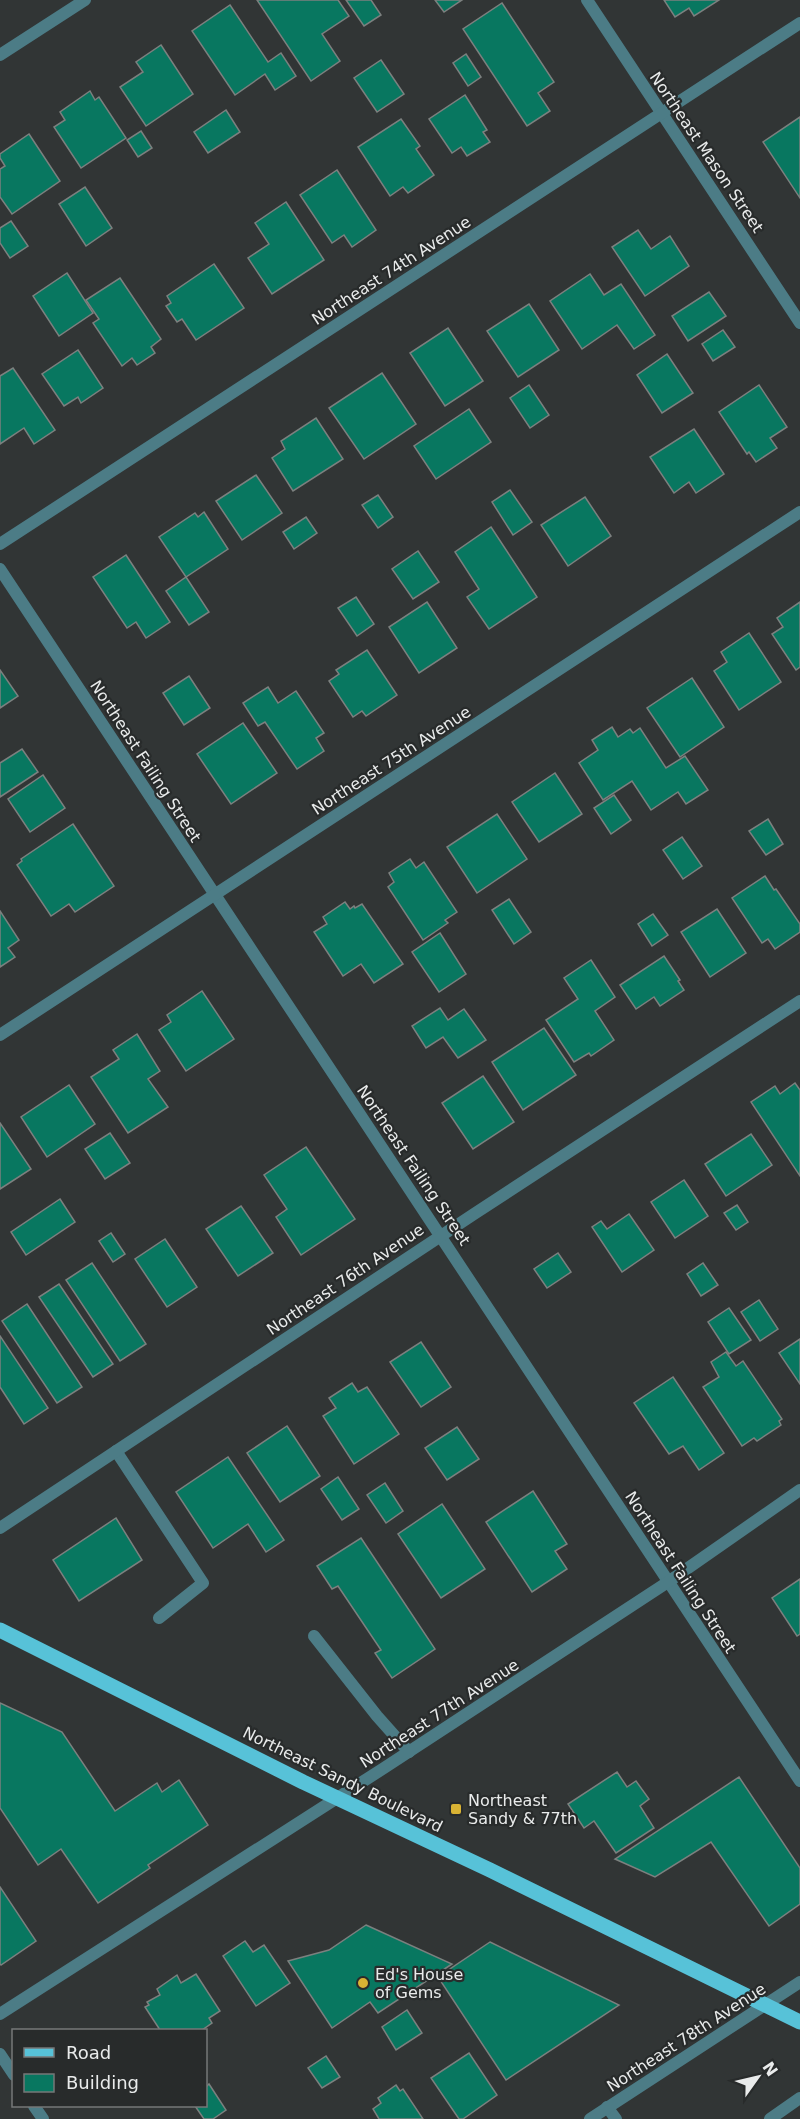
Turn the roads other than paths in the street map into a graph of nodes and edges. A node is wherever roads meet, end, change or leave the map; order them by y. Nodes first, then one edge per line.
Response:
1 (85, 0) edge
2 (587, 0) edge
3 (800, 23) edge
4 (0, 55) edge
5 (662, 113) junction
6 (800, 323) edge
7 (800, 512) edge
8 (0, 544) edge
9 (0, 569) edge
10 (214, 895) junction
11 (800, 1001) edge
12 (0, 1035) edge
13 (441, 1235) junction
14 (116, 1451) junction
15 (800, 1490) edge
16 (0, 1528) edge
17 (668, 1582) junction
18 (159, 1618) dead end
19 (0, 1630) edge
20 (314, 1636) dead end
21 (409, 1752) junction
22 (800, 1781) edge
23 (338, 1798) junction
24 (800, 1982) edge
25 (765, 2005) junction
26 (0, 2014) edge
27 (800, 2022) edge
28 (0, 2054) edge
29 (12, 2072) edge
30 (800, 2098) edge
31 (607, 2108) junction
32 (590, 2119) edge
33 (616, 2119) edge
34 (770, 2119) edge

1 - 4 street
2 - 5 street, Northeast Mason Street
3 - 5 street, Northeast 74th Avenue
5 - 6 street, Northeast Mason Street
5 - 8 street, Northeast 74th Avenue
7 - 10 street, Northeast 75th Avenue
9 - 10 street, Northeast Failing Street
10 - 12 street, Northeast 75th Avenue
10 - 13 street, Northeast Failing Street
11 - 13 street, Northeast 76th Avenue
13 - 14 street, Northeast 76th Avenue
13 - 17 street, Northeast Failing Street
14 - 16 street, Northeast 76th Avenue
14 - 18 street
15 - 17 street, Northeast 77th Avenue
17 - 21 street, Northeast 77th Avenue
17 - 22 street, Northeast Failing Street
19 - 23 main road, Northeast Sandy Boulevard
20 - 21 street
21 - 23 street, Northeast 77th Avenue
23 - 25 main road, Northeast Sandy Boulevard
23 - 26 street, Northeast 77th Avenue
24 - 25 street, Northeast 78th Avenue
25 - 27 main road, Northeast Sandy Boulevard
25 - 31 street, Northeast 78th Avenue
28 - 29 street
30 - 34 street
31 - 32 street, Northeast 78th Avenue
31 - 33 street

